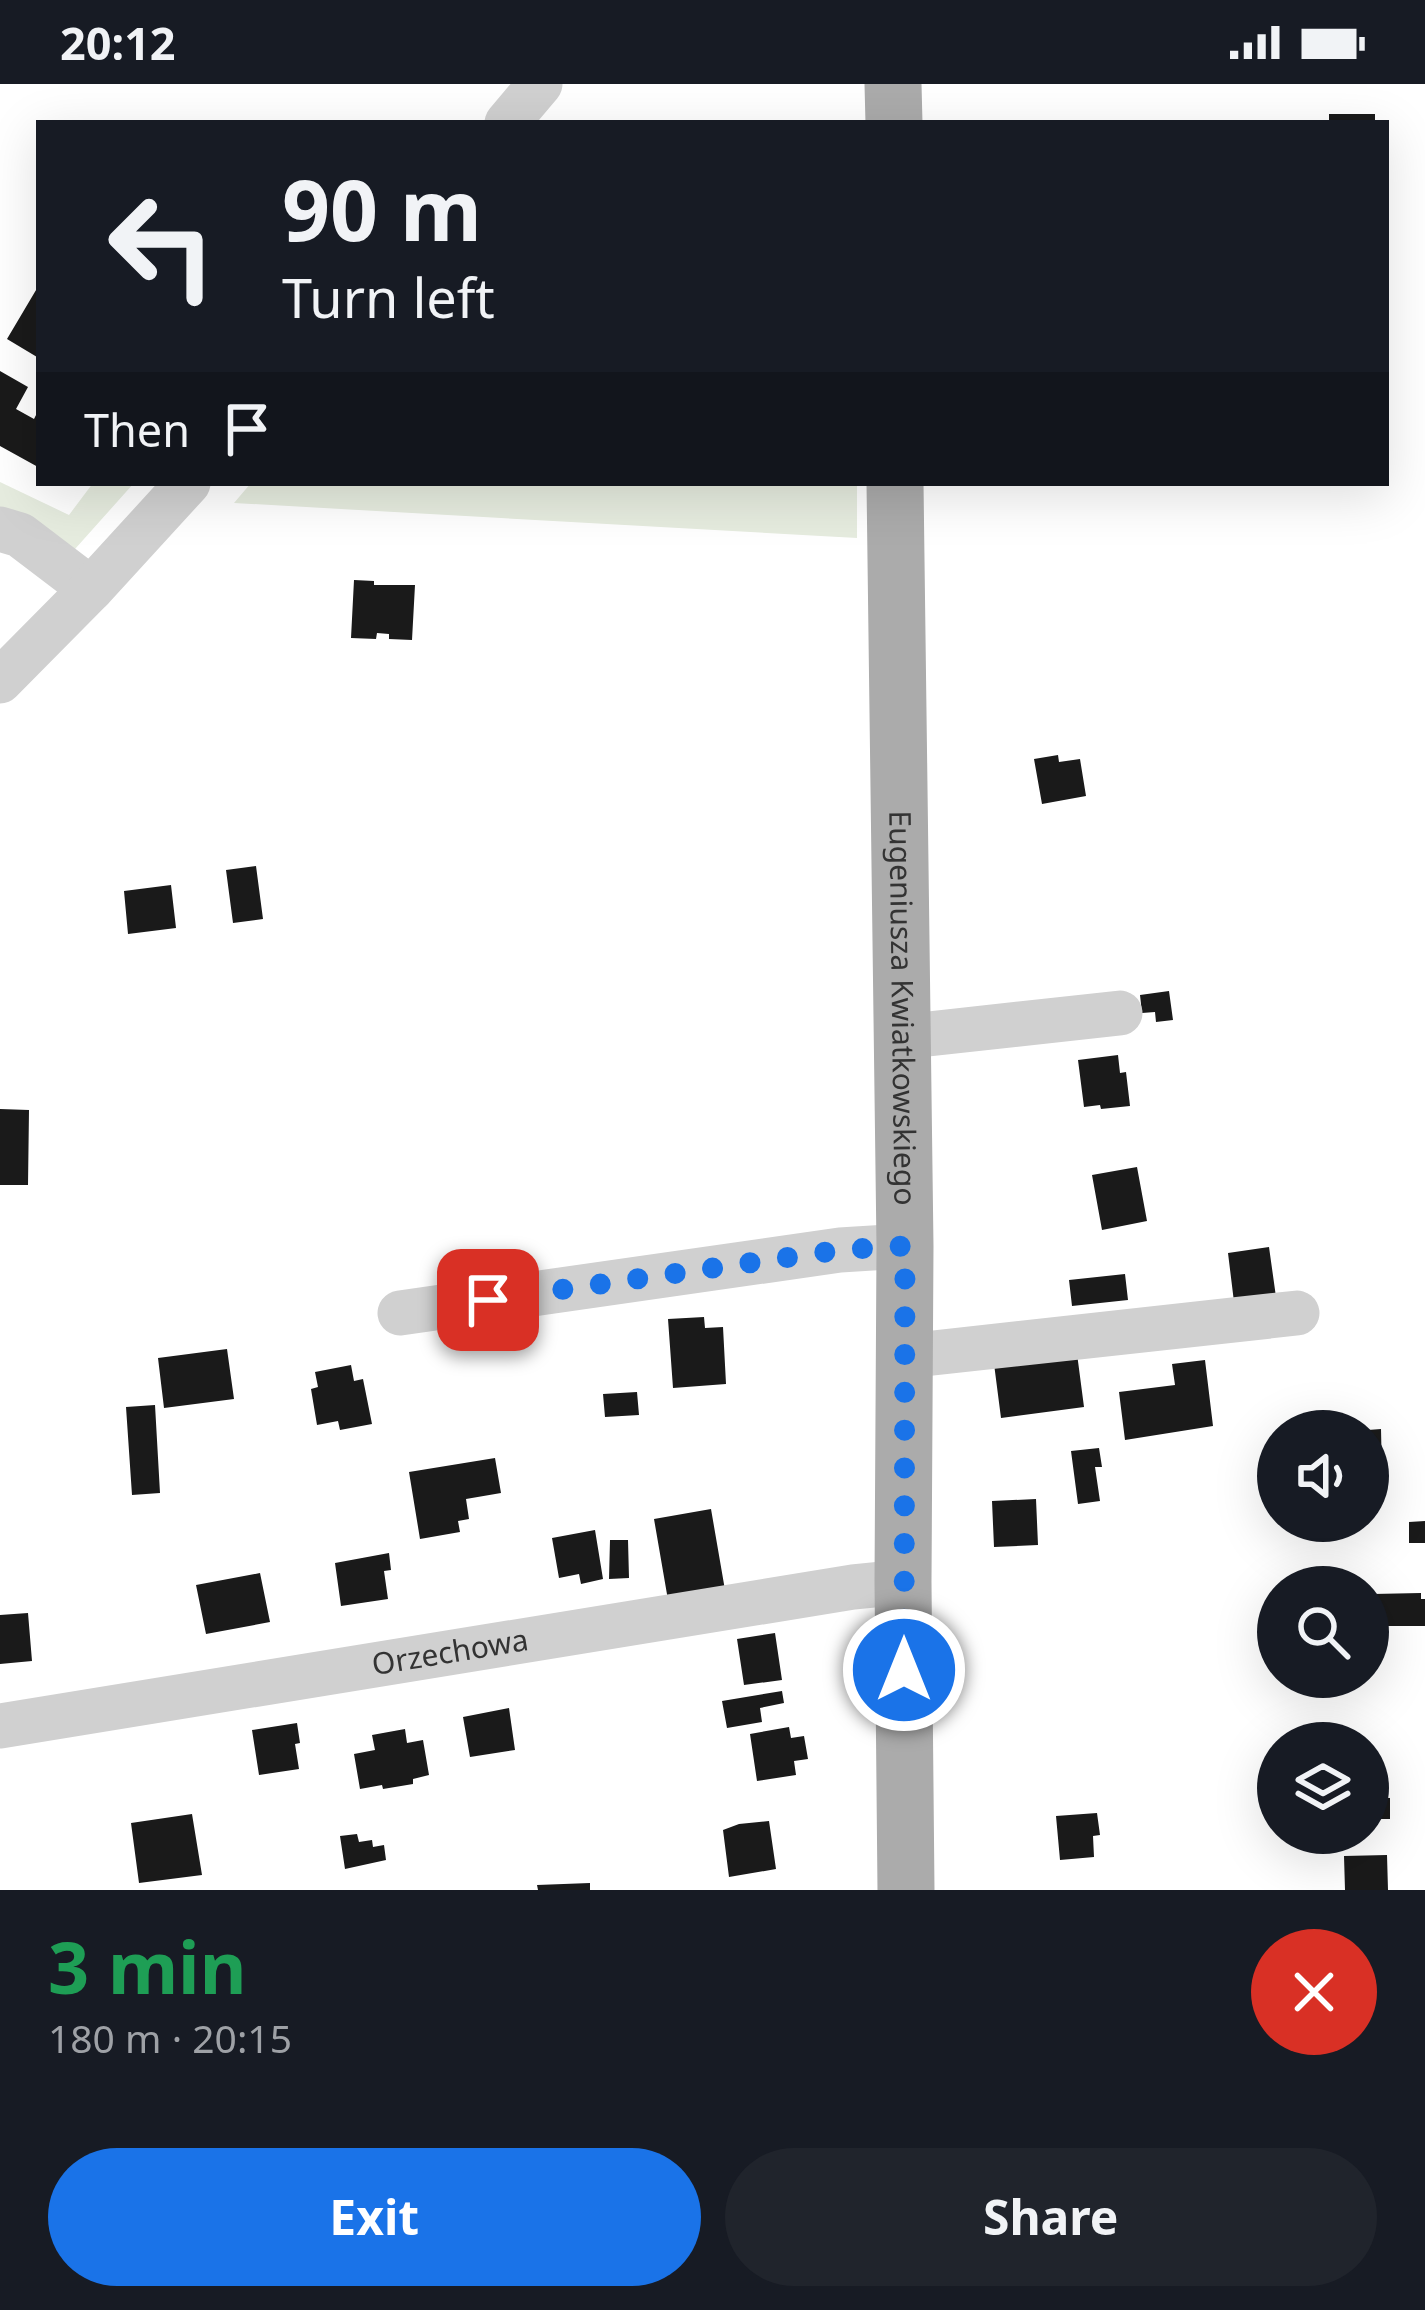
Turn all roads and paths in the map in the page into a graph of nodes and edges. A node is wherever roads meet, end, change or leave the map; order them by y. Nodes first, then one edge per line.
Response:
1 (540, 84) edge
2 (893, 84) edge
3 (510, 120) edge
4 (894, 120) edge
5 (185, 486) edge
6 (896, 486) edge
7 (0, 529) edge
8 (91, 589) junction
9 (0, 681) edge
10 (1120, 1013) dead end
11 (902, 1037) junction
12 (905, 1246) junction
13 (400, 1313) dead end
14 (1297, 1313) dead end
15 (906, 1356) junction
16 (903, 1582) junction
17 (0, 1726) edge
18 (906, 1890) edge

1 - 3 street
2 - 4 main road
5 - 8 street
6 - 11 main road, Eugeniusza Kwiatkowskiego
7 - 8 street
8 - 9 street
10 - 11 street
11 - 12 main road, Eugeniusza Kwiatkowskiego
12 - 13 street
12 - 15 main road, Eugeniusza Kwiatkowskiego
14 - 15 street
15 - 16 main road, Eugeniusza Kwiatkowskiego
16 - 17 street, Orzechowa
16 - 18 main road, Eugeniusza Kwiatkowskiego

